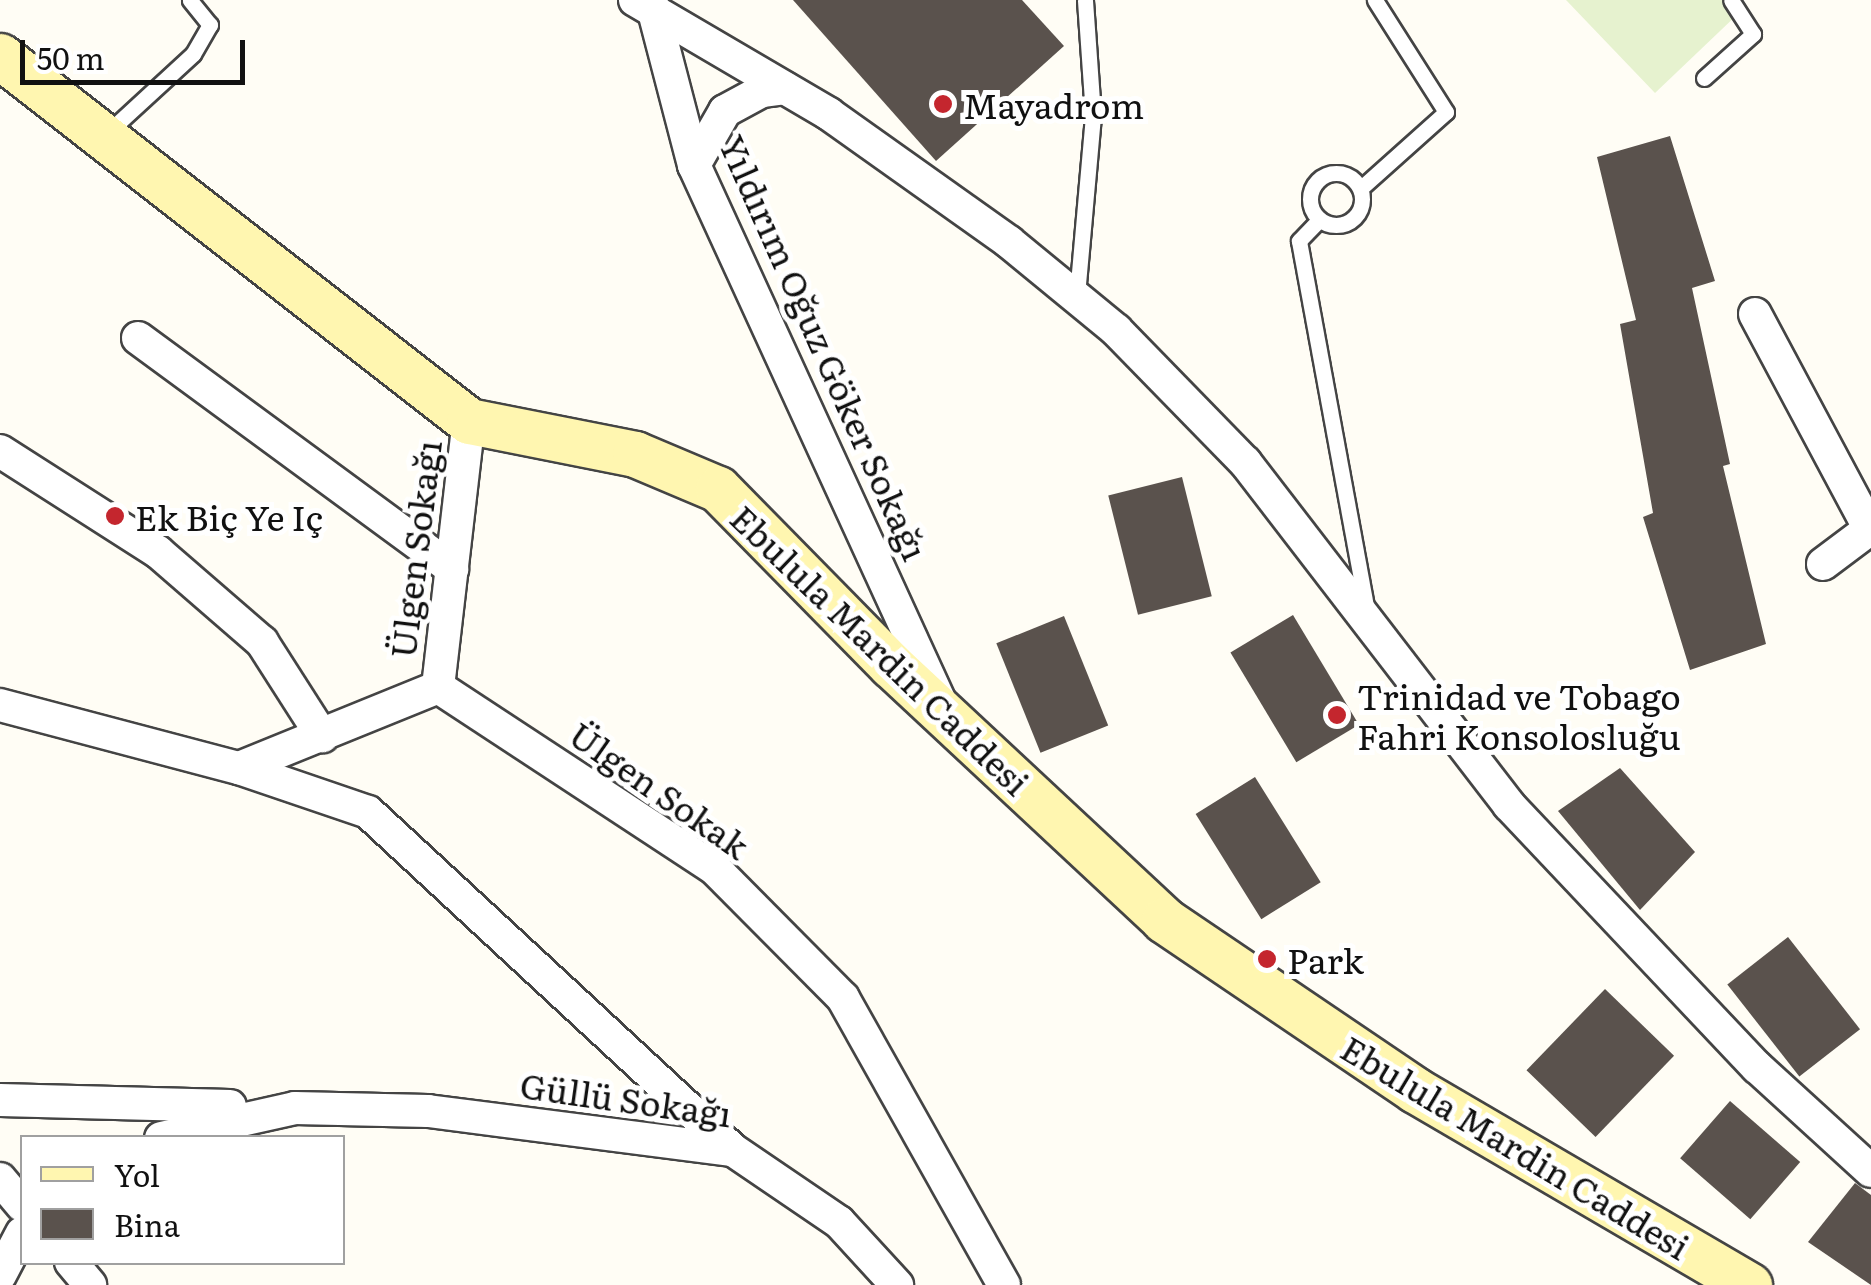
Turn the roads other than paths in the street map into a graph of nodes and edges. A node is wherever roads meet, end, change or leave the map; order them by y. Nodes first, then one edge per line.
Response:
1 (190, 0) edge
2 (1085, 0) edge
3 (1375, 0) edge
4 (1731, 0) edge
5 (646, 4) edge
6 (0, 56) edge
7 (1704, 78) dead end
8 (785, 88) junction
9 (104, 136) junction
10 (694, 165) junction
11 (1360, 188) junction
12 (1319, 220) junction
13 (1076, 298) junction
14 (1755, 314) dead end
15 (138, 338) dead end
16 (469, 420) junction
17 (0, 451) edge
18 (1870, 528) edge
19 (1823, 564) dead end
20 (452, 570) junction
21 (1368, 614) junction
22 (438, 687) junction
23 (0, 705) edge
24 (948, 719) junction
25 (322, 736) junction
26 (239, 768) junction
27 (0, 1100) edge
28 (296, 1108) junction
29 (174, 1135) edge
30 (733, 1150) junction
31 (1871, 1171) edge
32 (0, 1179) edge
33 (20, 1203) edge
34 (20, 1237) edge
35 (73, 1265) edge
36 (0, 1275) edge
37 (90, 1285) edge
38 (897, 1285) edge
39 (1004, 1285) edge
40 (1749, 1285) edge

1 - 9 lane
2 - 13 lane
3 - 11 lane
4 - 7 lane
5 - 8 street
5 - 10 street, Yıldırım Oğuz Göker Sokağı
6 - 9 street, Ebulula Mardin Caddesi
8 - 10 street
8 - 13 street
9 - 16 street, Ebulula Mardin Caddesi
10 - 24 street, Yıldırım Oğuz Göker Sokağı
11 - 12 lane
11 - 12 lane
12 - 21 lane
13 - 21 street
14 - 18 street
15 - 20 street
16 - 20 street, Ülgen Sokağı
16 - 24 street, Ebulula Mardin Caddesi
17 - 25 street
18 - 19 street
20 - 22 street, Ülgen Sokağı
21 - 31 street
22 - 25 street
22 - 39 street, Ülgen Sokak
23 - 26 street
24 - 40 street, Ebulula Mardin Caddesi
25 - 26 street
26 - 30 street
27 - 28 street, Güllü Sokağı
28 - 29 street, Güllü Sokağı
28 - 30 street, Güllü Sokağı
30 - 38 street, Güllü Sokağı
32 - 33 street
34 - 36 street
35 - 37 street

